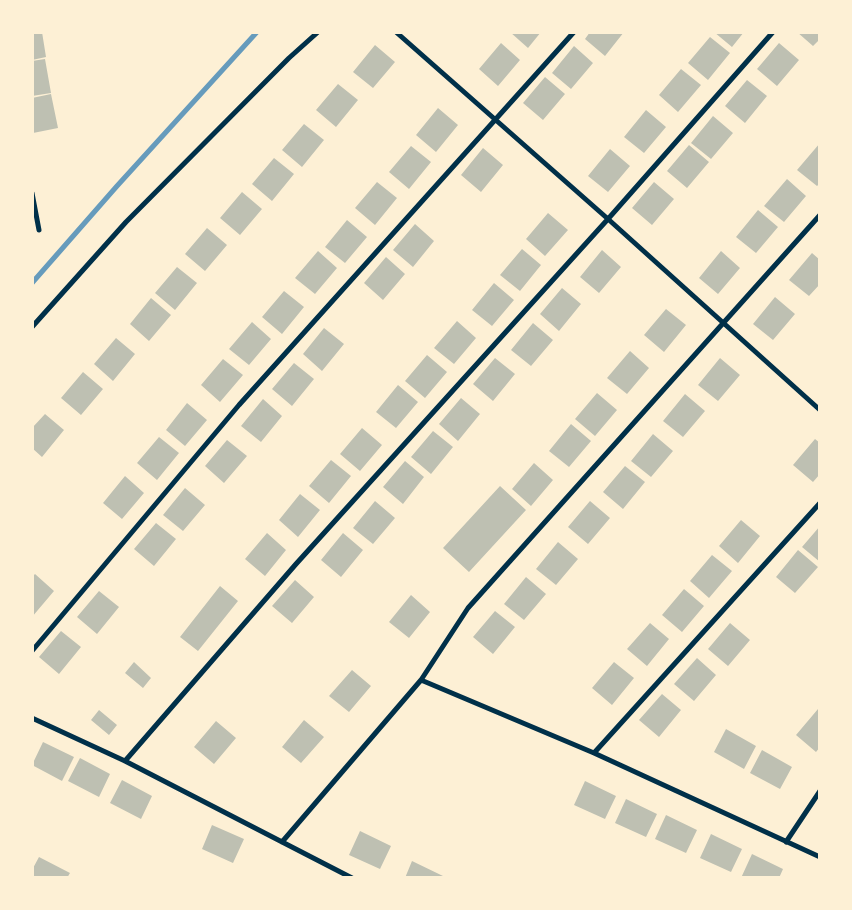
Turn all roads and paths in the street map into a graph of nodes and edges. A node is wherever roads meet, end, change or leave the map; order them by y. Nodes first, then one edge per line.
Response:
1 (318, 32) edge
2 (396, 32) edge
3 (574, 32) edge
4 (773, 32) edge
5 (494, 120) junction
6 (32, 193) edge
7 (820, 215) edge
8 (608, 219) junction
9 (39, 230) dead end
10 (723, 322) junction
11 (32, 327) edge
12 (820, 410) edge
13 (820, 503) edge
14 (32, 651) edge
15 (421, 680) junction
16 (32, 718) edge
17 (594, 753) junction
18 (125, 761) junction
19 (820, 791) edge
20 (282, 842) junction
21 (786, 842) junction
22 (820, 857) edge
23 (352, 878) edge

1 - 11 street
2 - 5 street
3 - 5 street
4 - 8 street
5 - 8 street
5 - 14 street
6 - 9 street
7 - 10 street
8 - 10 street
8 - 18 street
10 - 12 street
10 - 15 street
13 - 17 street
15 - 17 street
15 - 20 street
16 - 18 street
17 - 21 street
18 - 20 street
19 - 21 street
20 - 23 street
21 - 22 street

